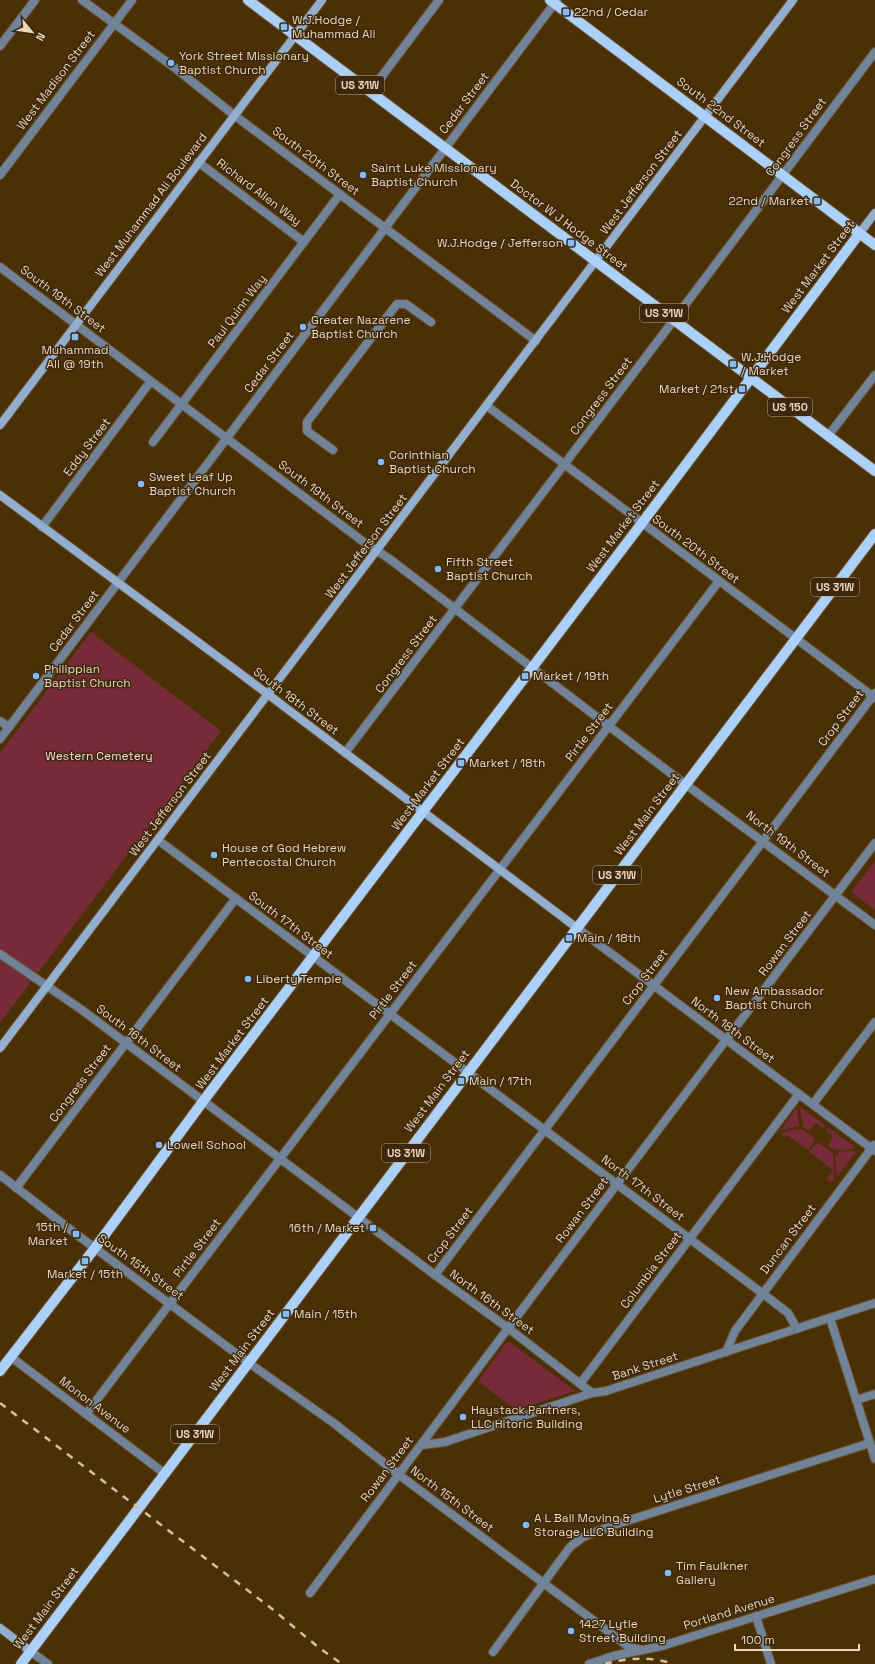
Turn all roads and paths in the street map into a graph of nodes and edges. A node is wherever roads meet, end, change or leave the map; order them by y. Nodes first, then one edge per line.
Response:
1 (35, 0) edge
2 (82, 0) edge
3 (132, 0) edge
4 (248, 0) edge
5 (322, 0) edge
6 (440, 0) edge
7 (793, 0) edge
8 (554, 1) edge
9 (114, 24) junction
10 (295, 35) junction
11 (0, 46) edge
12 (875, 52) edge
13 (370, 92) junction
14 (234, 115) junction
15 (705, 116) junction
16 (445, 148) junction
17 (198, 162) junction
18 (0, 175) edge
19 (783, 175) junction
20 (340, 194) junction
21 (875, 212) edge
22 (385, 228) junction
23 (859, 234) junction
24 (304, 242) junction
25 (875, 246) edge
26 (596, 262) junction
27 (0, 267) edge
28 (673, 320) junction
29 (431, 322) dead end
30 (76, 324) junction
31 (536, 341) junction
32 (875, 375) edge
33 (751, 377) junction
34 (152, 382) junction
35 (182, 404) junction
36 (486, 406) junction
37 (0, 425) edge
38 (828, 436) junction
39 (227, 438) junction
40 (153, 442) dead end
41 (333, 450) dead end
42 (564, 464) junction
43 (875, 471) edge
44 (0, 495) edge
45 (642, 523) junction
46 (42, 527) junction
47 (875, 534) edge
48 (377, 551) junction
49 (719, 581) junction
50 (118, 582) junction
51 (455, 609) junction
52 (796, 639) junction
53 (532, 667) junction
54 (268, 695) junction
55 (874, 696) edge
56 (0, 721) edge
57 (609, 725) junction
58 (9, 727) junction
59 (0, 739) edge
60 (345, 753) junction
61 (686, 784) junction
62 (423, 812) junction
63 (158, 840) junction
64 (763, 841) junction
65 (875, 843) edge
66 (500, 869) junction
67 (836, 896) junction
68 (236, 898) junction
69 (875, 925) edge
70 (577, 928) junction
71 (0, 954) edge
72 (313, 957) junction
73 (654, 985) junction
74 (47, 986) junction
75 (390, 1014) junction
76 (875, 1022) edge
77 (726, 1040) junction
78 (126, 1043) junction
79 (0, 1048) edge
80 (468, 1071) junction
81 (799, 1094) junction
82 (204, 1102) junction
83 (813, 1104) junction
84 (544, 1130) junction
85 (874, 1148) edge
86 (280, 1158) junction
87 (0, 1175) edge
88 (617, 1184) junction
89 (16, 1188) junction
90 (358, 1216) junction
91 (689, 1239) junction
92 (95, 1248) junction
93 (435, 1275) junction
94 (762, 1293) junction
95 (875, 1302) edge
96 (170, 1303) junction
97 (830, 1318) junction
98 (508, 1328) junction
99 (798, 1329) junction
100 (726, 1352) junction
101 (11, 1357) junction
102 (249, 1363) junction
103 (0, 1371) edge
104 (580, 1384) junction
105 (592, 1393) junction
106 (875, 1394) edge
107 (856, 1400) junction
108 (86, 1414) junction
109 (870, 1444) junction
110 (422, 1445) junction
111 (875, 1459) edge
112 (164, 1473) junction
113 (398, 1474) junction
114 (875, 1578) edge
115 (543, 1583) junction
116 (310, 1593) dead end
117 (756, 1616) junction
118 (0, 1628) edge
119 (642, 1650) junction
120 (30, 1651) junction
121 (493, 1652) dead end
122 (21, 1664) edge
123 (48, 1664) edge
124 (589, 1664) edge
125 (772, 1664) edge

1 - 11 street
2 - 9 street, South 20th Street
3 - 9 street, West Madison Street
4 - 10 main road, Doctor W J Hodge Street / US 31W
5 - 10 street, West Muhammad Ali Boulevard
6 - 13 street
7 - 15 street, West Jefferson Street
8 - 15 main road, South 22nd Street
8 - 16 street, Cedar Street
9 - 14 street, South 20th Street
9 - 18 street, West Madison Street
10 - 13 main road, Doctor W J Hodge Street / US 31W
10 - 14 street, West Muhammad Ali Boulevard
12 - 19 street, Congress Street
13 - 16 main road, Doctor W J Hodge Street / US 31W
14 - 17 street, West Muhammad Ali Boulevard
14 - 20 street, South 20th Street
15 - 19 main road, South 22nd Street
15 - 26 street, West Jefferson Street
16 - 22 street, Cedar Street
16 - 26 main road, Doctor W J Hodge Street / US 31W
17 - 24 street, Richard Allen Way
17 - 30 street, West Muhammad Ali Boulevard
19 - 23 main road, South 22nd Street
19 - 28 street, Congress Street
20 - 22 street, South 20th Street
20 - 24 street, Paul Quinn Way
21 - 23 street, West Market Street
22 - 31 street, South 20th Street
22 - 39 street, Cedar Street
23 - 25 main road, South 22nd Street
23 - 33 main road, West Market Street
24 - 35 street, Paul Quinn Way
26 - 28 main road, Doctor W J Hodge Street / US 31W
26 - 31 street, West Jefferson Street
27 - 30 street, South 19th Street
28 - 33 main road, Doctor W J Hodge Street / US 31W
28 - 42 street, Congress Street
29 - 41 street
30 - 34 street, South 19th Street
30 - 37 street, West Muhammad Ali Boulevard
31 - 36 street, West Jefferson Street
32 - 38 street
33 - 38 main road, Doctor W J Hodge Street / US 150
33 - 45 main road, West Market Street
34 - 35 street, South 19th Street
34 - 46 street, Eddy Street
35 - 39 street, South 19th Street
35 - 40 street, Paul Quinn Way
36 - 42 street, South 20th Street
36 - 48 street, West Jefferson Street
38 - 43 main road, Doctor W J Hodge Street / US 150
39 - 48 street, South 19th Street
39 - 50 street, Cedar Street
42 - 45 street, South 20th Street
42 - 51 street, Congress Street
44 - 46 street, South 18th Street
45 - 49 street, South 20th Street
45 - 53 main road, West Market Street
46 - 50 street, South 18th Street
47 - 52 main road, West Main Street / US 31W
48 - 51 street, South 19th Street
48 - 54 street, West Jefferson Street
49 - 52 street, South 20th Street
49 - 57 street, Pirtle Street
50 - 54 street, South 18th Street
50 - 58 street, Cedar Street
51 - 53 street, South 19th Street
51 - 60 street, Congress Street
52 - 55 street, South 20th Street
52 - 61 main road, West Main Street / US 31W
53 - 57 street, South 19th Street
53 - 62 main road, West Market Street
54 - 60 street, South 18th Street
54 - 63 street, West Jefferson Street
55 - 64 street, Crop Street
56 - 58 street
57 - 61 street, South 19th Street
57 - 66 street, Pirtle Street
58 - 59 street, Cedar Street
60 - 62 street, South 18th Street
61 - 64 street, North 19th Street
61 - 70 main road, West Main Street / US 31W
62 - 66 street, South 18th Street
62 - 72 main road, West Market Street
63 - 68 street, South 17th Street
63 - 74 street, West Jefferson Street
64 - 67 street, North 19th Street
64 - 73 street, Crop Street
65 - 67 street, Rowan Street
66 - 70 street, South 18th Street
66 - 75 street, Pirtle Street
67 - 69 street, North 19th Street
67 - 77 street, Rowan Street
68 - 72 street, South 17th Street
68 - 78 street, Congress Street
70 - 73 street, North 18th Street
70 - 80 main road, West Main Street / US 31W
71 - 74 street, South 16th Street
72 - 75 street, South 17th Street
72 - 82 main road, West Market Street
73 - 77 street, North 18th Street
73 - 84 street, Crop Street
74 - 78 street, South 16th Street
74 - 79 street, West Jefferson Street
75 - 80 street, South 17th Street
75 - 86 street, Pirtle Street
76 - 83 street
77 - 81 street, North 18th Street
77 - 88 street, Rowan Street
78 - 82 street, South 16th Street
78 - 89 street, Congress Street
80 - 84 street, North 17th Street
80 - 90 main road, West Main Street / US 31W
81 - 83 street, North 18th Street
81 - 91 street, Columbia Street
82 - 86 street, South 16th Street
82 - 92 main road, West Market Street
83 - 85 street, North 18th Street
84 - 88 street, North 17th Street
84 - 93 street, Crop Street
85 - 94 street, Duncan Street
86 - 90 street, South 16th Street
86 - 96 street, Pirtle Street
87 - 89 street, South 15th Street
88 - 91 street, North 17th Street
88 - 98 street, Rowan Street
89 - 92 street, South 15th Street
90 - 93 street, North 16th Street
90 - 102 main road, West Main Street / US 31W
91 - 94 street, North 17th Street
91 - 104 street, Columbia Street
92 - 96 street, South 15th Street
92 - 101 main road, West Market Street
93 - 98 street, North 16th Street
94 - 99 street, North 17th Street
94 - 100 street, Duncan Street
95 - 97 street, Bank Street
96 - 102 street, South 15th Street
96 - 108 street, Pirtle Street
97 - 99 street, Bank Street
97 - 107 street
98 - 104 street, North 16th Street
98 - 110 street, Rowan Street
99 - 100 street, Bank Street
100 - 105 street, Bank Street
101 - 103 main road, West Market Street
101 - 108 street, Monon Avenue
102 - 112 main road, West Main Street / US 31W
102 - 113 street, North 15th Street
104 - 105 street, North 16th Street
105 - 110 street, Bank Street
106 - 107 street
107 - 109 street
108 - 112 street, Monon Avenue
109 - 111 street
109 - 115 street, Lytle Street
110 - 113 street, Rowan Street
112 - 120 main road, West Main Street / US 31W
113 - 115 street, North 15th Street
113 - 116 street, Rowan Street
114 - 117 street, Portland Avenue
115 - 119 street, North 15th Street
115 - 121 street, Lytle Street
117 - 119 street, Portland Avenue
117 - 125 street
118 - 120 street
119 - 124 street, Portland Avenue
120 - 122 main road, West Main Street / US 31W
120 - 123 street

